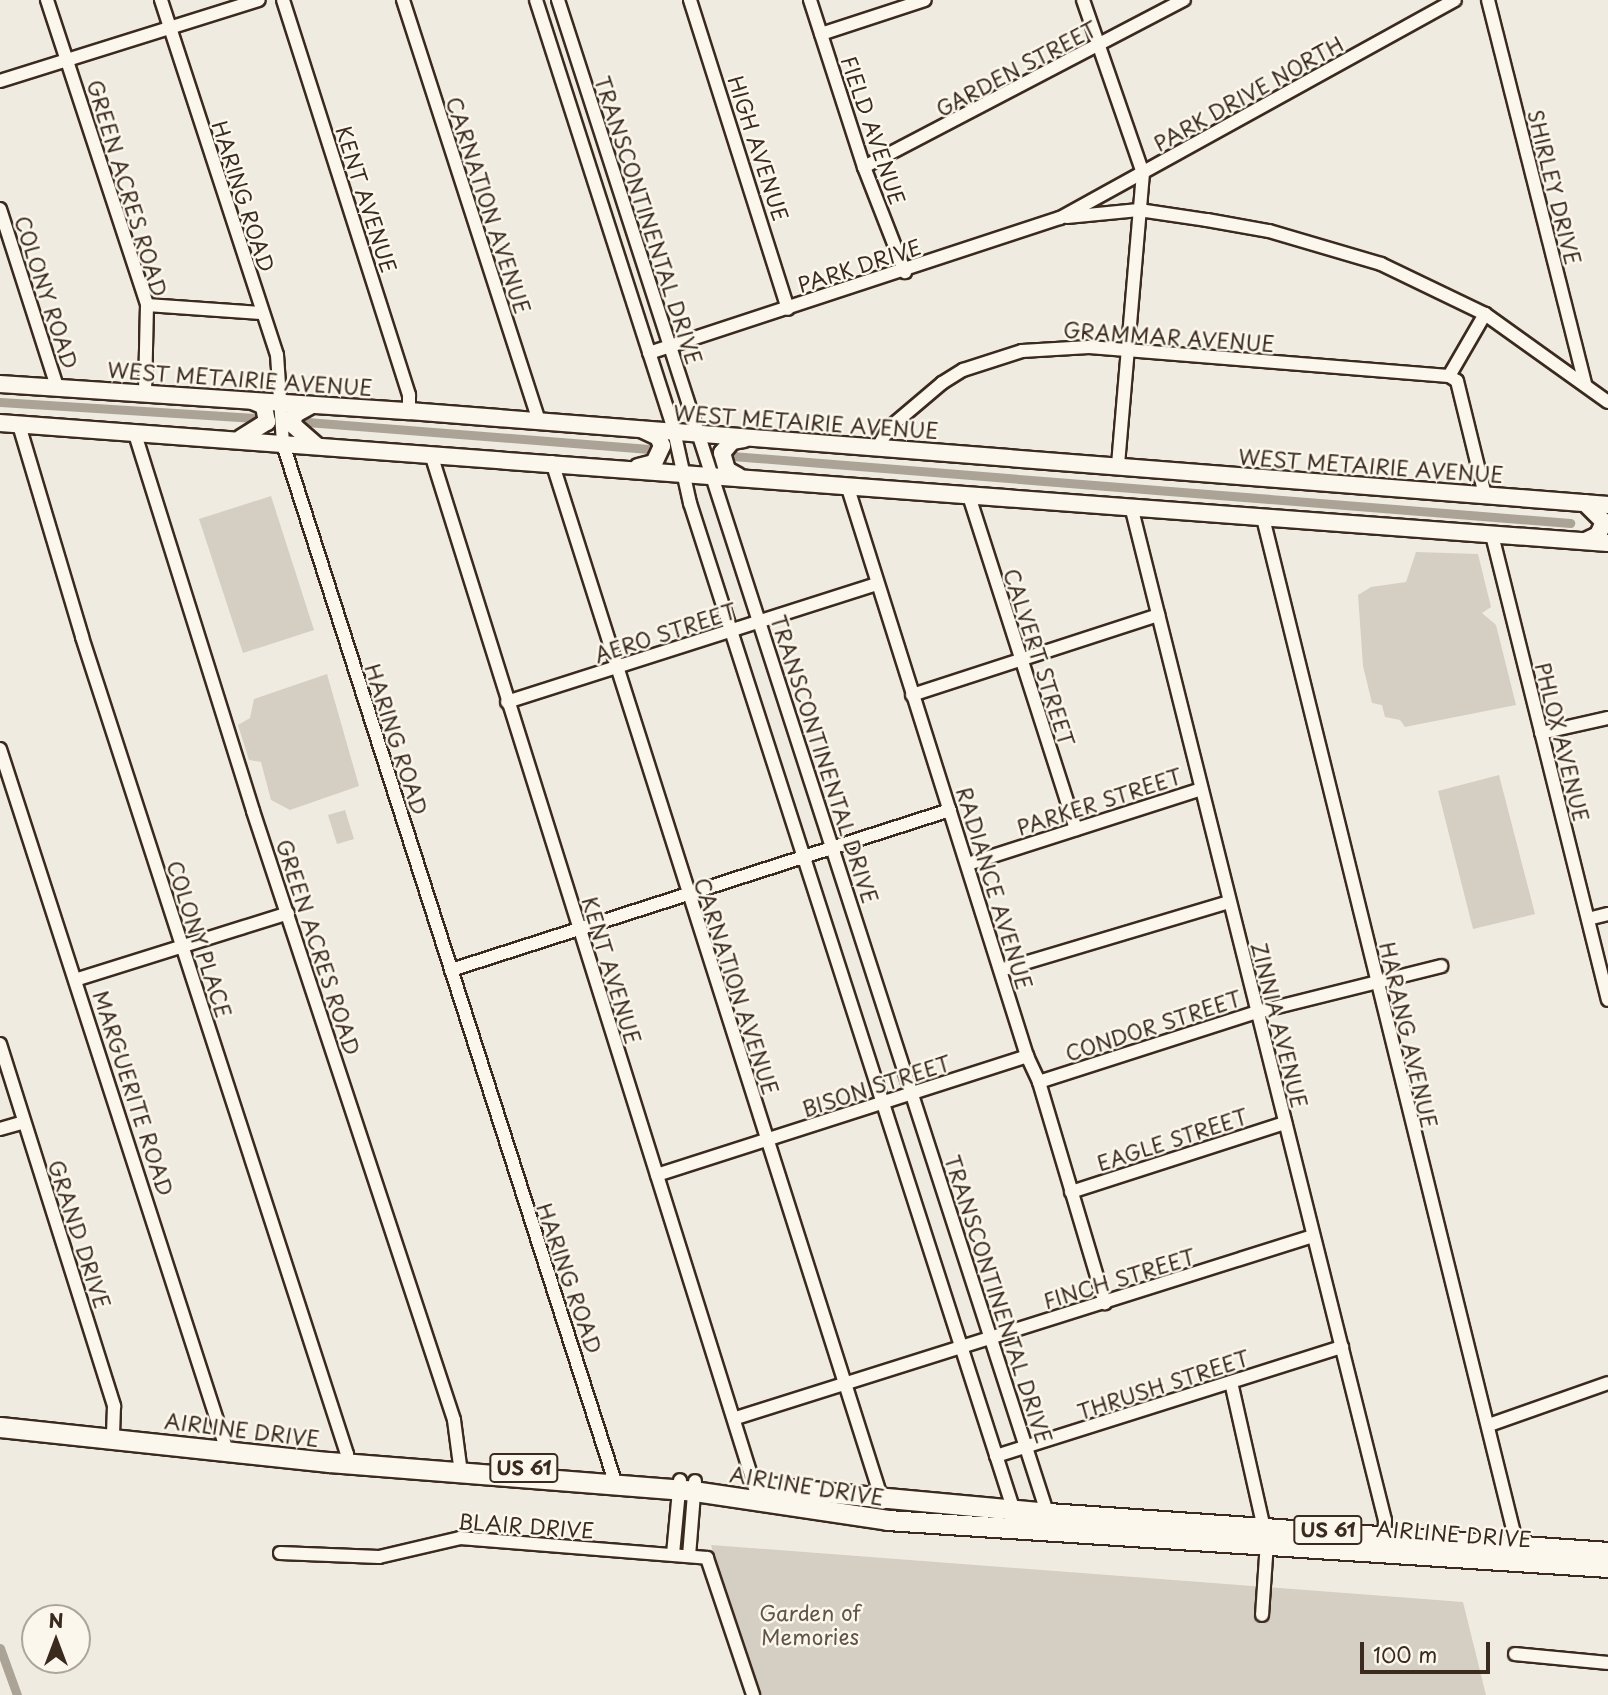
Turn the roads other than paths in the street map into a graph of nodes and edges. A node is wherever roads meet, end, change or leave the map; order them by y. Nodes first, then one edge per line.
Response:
1 (47, 0) edge
2 (162, 0) edge
3 (259, 0) edge
4 (283, 0) edge
5 (403, 0) edge
6 (536, 0) edge
7 (558, 0) edge
8 (690, 0) edge
9 (810, 0) edge
10 (925, 0) edge
11 (1083, 0) edge
12 (1184, 0) edge
13 (1455, 0) edge
14 (1488, 0) edge
15 (170, 28) junction
16 (821, 34) junction
17 (1100, 44) junction
18 (68, 61) junction
19 (0, 81) edge
20 (864, 167) junction
21 (1143, 173) junction
22 (0, 209) edge
23 (1139, 210) junction
24 (1059, 218) junction
25 (905, 272) junction
26 (146, 305) junction
27 (788, 309) junction
28 (261, 313) junction
29 (1485, 314) junction
30 (670, 347) junction
31 (1128, 351) junction
32 (649, 353) junction
33 (1449, 376) junction
34 (0, 384) edge
35 (1585, 384) junction
36 (57, 387) junction
37 (145, 392) junction
38 (252, 401) junction
39 (280, 402) junction
40 (1608, 402) edge
41 (316, 405) junction
42 (409, 411) junction
43 (539, 421) junction
44 (0, 423) edge
45 (19, 425) junction
46 (639, 429) junction
47 (674, 431) junction
48 (135, 433) junction
49 (699, 433) junction
50 (753, 438) junction
51 (229, 440) junction
52 (282, 444) junction
53 (321, 447) junction
54 (878, 447) junction
55 (431, 454) junction
56 (552, 462) junction
57 (1118, 466) junction
58 (636, 468) junction
59 (684, 472) junction
60 (714, 474) junction
61 (739, 476) junction
62 (847, 485) junction
63 (1485, 495) junction
64 (970, 496) junction
65 (1584, 503) junction
66 (1608, 505) edge
67 (1132, 510) junction
68 (1263, 518) junction
69 (1492, 535) junction
70 (1585, 541) junction
71 (1608, 543) edge
72 (876, 584) junction
73 (1158, 615) junction
74 (761, 621) junction
75 (732, 631) junction
76 (1020, 659) junction
77 (616, 668) junction
78 (912, 695) junction
79 (507, 702) junction
80 (1608, 718) edge
81 (1541, 733) junction
82 (0, 749) edge
83 (1201, 789) junction
84 (950, 810) junction
85 (1076, 829) junction
86 (834, 848) junction
87 (804, 858) junction
88 (968, 864) junction
89 (688, 893) junction
90 (1229, 902) junction
91 (288, 913) junction
92 (1608, 914) edge
93 (1588, 919) junction
94 (579, 929) junction
95 (183, 949) junction
96 (1441, 966) dead end
97 (451, 970) junction
98 (1000, 970) junction
99 (78, 979) junction
100 (1377, 980) junction
101 (1608, 1000) edge
102 (1257, 1012) junction
103 (0, 1044) edge
104 (1027, 1056) junction
105 (1040, 1082) junction
106 (912, 1093) junction
107 (882, 1102) junction
108 (24, 1122) junction
109 (1285, 1123) junction
110 (0, 1129) edge
111 (766, 1140) junction
112 (657, 1175) junction
113 (1071, 1192) junction
114 (1313, 1236) junction
115 (1105, 1303) junction
116 (991, 1338) junction
117 (1342, 1347) junction
118 (961, 1348) junction
119 (1231, 1382) junction
120 (1608, 1383) edge
121 (845, 1384) junction
122 (0, 1415) edge
123 (736, 1419) junction
124 (1489, 1425) junction
125 (0, 1427) edge
126 (113, 1433) junction
127 (227, 1446) junction
128 (1027, 1448) junction
129 (996, 1456) junction
130 (346, 1459) junction
131 (461, 1468) junction
132 (616, 1480) junction
133 (687, 1485) junction
134 (756, 1492) junction
135 (882, 1498) junction
136 (1014, 1510) junction
137 (887, 1520) junction
138 (1049, 1522) junction
139 (1018, 1530) junction
140 (1265, 1533) junction
141 (1384, 1542) junction
142 (1608, 1552) edge
143 (280, 1553) dead end
144 (1518, 1553) junction
145 (673, 1554) junction
146 (689, 1556) junction
147 (1608, 1567) edge
148 (1262, 1615) dead end
149 (1516, 1654) dead end
150 (1608, 1663) edge
151 (753, 1695) edge

1 - 18 street, GREEN ACRES ROAD
2 - 15 street, HARING ROAD
3 - 15 street
4 - 42 street, KENT AVENUE
5 - 43 street, CARNATION AVENUE
6 - 32 street, TRANSCONTINENTAL DRIVE
7 - 30 street, TRANSCONTINENTAL DRIVE
8 - 27 street, HIGH AVENUE
9 - 16 street, FIELD AVENUE
10 - 16 street
11 - 17 street
12 - 17 street, GARDEN STREET
13 - 21 street, PARK DRIVE NORTH
14 - 35 street, SHIRLEY DRIVE
15 - 18 street
15 - 28 street, HARING ROAD
16 - 20 street, FIELD AVENUE
17 - 20 street, GARDEN STREET
17 - 21 street
18 - 19 street
18 - 26 street, GREEN ACRES ROAD
20 - 25 street, FIELD AVENUE
21 - 23 street
21 - 24 street, PARK DRIVE NORTH
22 - 36 street, COLONY ROAD
23 - 24 street
23 - 29 street
23 - 31 street
24 - 25 street, PARK DRIVE
25 - 27 street, PARK DRIVE
26 - 28 street
26 - 37 street, GREEN ACRES ROAD
27 - 30 street, PARK DRIVE
28 - 39 street, HARING ROAD
29 - 33 street
29 - 35 street
30 - 32 street, PARK DRIVE
30 - 49 street, TRANSCONTINENTAL DRIVE
31 - 33 street, GRAMMAR AVENUE
31 - 54 street, GRAMMAR AVENUE
31 - 57 street
32 - 47 street, TRANSCONTINENTAL DRIVE
33 - 63 street
34 - 36 main road, WEST METAIRIE AVENUE
35 - 40 street
36 - 37 main road, WEST METAIRIE AVENUE
37 - 38 main road, WEST METAIRIE AVENUE
38 - 39 main road, WEST METAIRIE AVENUE
38 - 51 main road
39 - 41 main road, WEST METAIRIE AVENUE
39 - 52 street, HARING ROAD
41 - 42 main road, WEST METAIRIE AVENUE
41 - 53 main road
42 - 43 main road, WEST METAIRIE AVENUE
43 - 46 main road, WEST METAIRIE AVENUE
44 - 45 main road
45 - 48 main road
45 - 95 street, COLONY PLACE
46 - 47 main road, WEST METAIRIE AVENUE
46 - 58 main road
47 - 49 main road, WEST METAIRIE AVENUE
47 - 59 street, TRANSCONTINENTAL DRIVE
48 - 51 main road
48 - 91 street, GREEN ACRES ROAD
49 - 50 main road, WEST METAIRIE AVENUE
49 - 60 street, TRANSCONTINENTAL DRIVE
50 - 54 main road, WEST METAIRIE AVENUE
50 - 61 main road
51 - 52 main road
52 - 53 main road
52 - 97 street, HARING ROAD
53 - 55 main road
54 - 57 main road, WEST METAIRIE AVENUE
55 - 56 main road
55 - 79 street, KENT AVENUE
56 - 58 main road
56 - 77 street, CARNATION AVENUE
57 - 63 main road, WEST METAIRIE AVENUE
58 - 59 main road
59 - 60 main road
59 - 75 street, TRANSCONTINENTAL DRIVE
60 - 61 main road
60 - 74 street, TRANSCONTINENTAL DRIVE
61 - 62 main road
62 - 64 main road
62 - 72 street, RADIANCE AVENUE
63 - 65 main road, WEST METAIRIE AVENUE
64 - 67 main road
64 - 76 street, CALVERT STREET
65 - 66 main road, WEST METAIRIE AVENUE
65 - 70 main road
67 - 68 main road
67 - 73 street, ZINNIA AVENUE
68 - 69 main road
68 - 100 street, HARANG AVENUE
69 - 70 main road
69 - 81 street, PHLOX AVENUE
70 - 71 main road
72 - 74 street, AERO STREET
72 - 78 street, RADIANCE AVENUE
73 - 76 street
73 - 83 street, ZINNIA AVENUE
74 - 75 street, AERO STREET
74 - 86 street, TRANSCONTINENTAL DRIVE
75 - 77 street, AERO STREET
75 - 87 street, TRANSCONTINENTAL DRIVE
76 - 78 street
76 - 85 street, CALVERT STREET
77 - 79 street, AERO STREET
77 - 89 street, CARNATION AVENUE
78 - 84 street, RADIANCE AVENUE
79 - 94 street, KENT AVENUE
80 - 81 street
81 - 93 street, PHLOX AVENUE
82 - 99 street, MARGUERITE ROAD
83 - 85 street, PARKER STREET
83 - 90 street, ZINNIA AVENUE
84 - 86 street
84 - 88 street, RADIANCE AVENUE
85 - 88 street, PARKER STREET
86 - 87 street
86 - 106 street, TRANSCONTINENTAL DRIVE
87 - 89 street
87 - 107 street, TRANSCONTINENTAL DRIVE
88 - 98 street, RADIANCE AVENUE
89 - 94 street
89 - 111 street, CARNATION AVENUE
90 - 98 street
90 - 102 street, ZINNIA AVENUE
91 - 95 street
91 - 131 street, GREEN ACRES ROAD
92 - 93 street
93 - 101 street, PHLOX AVENUE
94 - 97 street
94 - 112 street, KENT AVENUE
95 - 99 street
95 - 130 street, COLONY PLACE
96 - 100 street, CONDOR STREET
97 - 132 street, HARING ROAD
98 - 104 street, RADIANCE AVENUE
99 - 127 street, MARGUERITE ROAD
100 - 102 street, CONDOR STREET
100 - 124 street, HARANG AVENUE
102 - 105 street, CONDOR STREET
102 - 109 street, ZINNIA AVENUE
103 - 108 street, GRAND DRIVE
104 - 105 street, RADIANCE AVENUE
104 - 106 street, BISON STREET
105 - 113 street, RADIANCE AVENUE
106 - 107 street, BISON STREET
106 - 116 street, TRANSCONTINENTAL DRIVE
107 - 111 street, BISON STREET
107 - 118 street, TRANSCONTINENTAL DRIVE
108 - 110 street
108 - 126 street, GRAND DRIVE
109 - 113 street, EAGLE STREET
109 - 114 street, ZINNIA AVENUE
111 - 112 street, BISON STREET
111 - 121 street, CARNATION AVENUE
112 - 123 street, KENT AVENUE
113 - 115 street, RADIANCE AVENUE
114 - 115 street, FINCH STREET
114 - 117 street, ZINNIA AVENUE
115 - 116 street, FINCH STREET
116 - 118 street, FINCH STREET
116 - 128 street, TRANSCONTINENTAL DRIVE
117 - 119 street, THRUSH STREET
117 - 141 street, ZINNIA AVENUE
118 - 121 street, FINCH STREET
118 - 129 street, TRANSCONTINENTAL DRIVE
119 - 128 street, THRUSH STREET
119 - 140 street
120 - 124 street
121 - 123 street, FINCH STREET
121 - 135 street, CARNATION AVENUE
122 - 126 highway, AIRLINE DRIVE / US 61
123 - 134 street, KENT AVENUE
124 - 144 street, HARANG AVENUE
125 - 126 highway, AIRLINE DRIVE / US 61
126 - 127 highway, AIRLINE DRIVE / US 61
127 - 130 highway, AIRLINE DRIVE / US 61
128 - 129 street, THRUSH STREET
128 - 138 street, TRANSCONTINENTAL DRIVE
129 - 136 street, TRANSCONTINENTAL DRIVE
130 - 131 highway, AIRLINE DRIVE / US 61
131 - 132 highway, AIRLINE DRIVE / US 61
132 - 133 highway, AIRLINE DRIVE / US 61
133 - 134 highway, AIRLINE DRIVE / US 61
133 - 145 street
133 - 146 street
134 - 135 highway, AIRLINE DRIVE / US 61
134 - 137 highway, AIRLINE DRIVE / US 61
135 - 136 highway, AIRLINE DRIVE / US 61
135 - 137 street, CARNATION AVENUE
136 - 138 highway, AIRLINE DRIVE / US 61
136 - 139 street, TRANSCONTINENTAL DRIVE
137 - 139 highway, AIRLINE DRIVE / US 61
138 - 139 highway, AIRLINE DRIVE / US 61
138 - 140 highway, AIRLINE DRIVE / US 61
140 - 141 highway, AIRLINE DRIVE / US 61
140 - 148 street
141 - 144 highway, AIRLINE DRIVE / US 61
142 - 144 highway, AIRLINE DRIVE / US 61
143 - 145 street, BLAIR DRIVE
144 - 147 highway, AIRLINE DRIVE / US 61
145 - 146 street, BLAIR DRIVE
146 - 151 street
149 - 150 street

